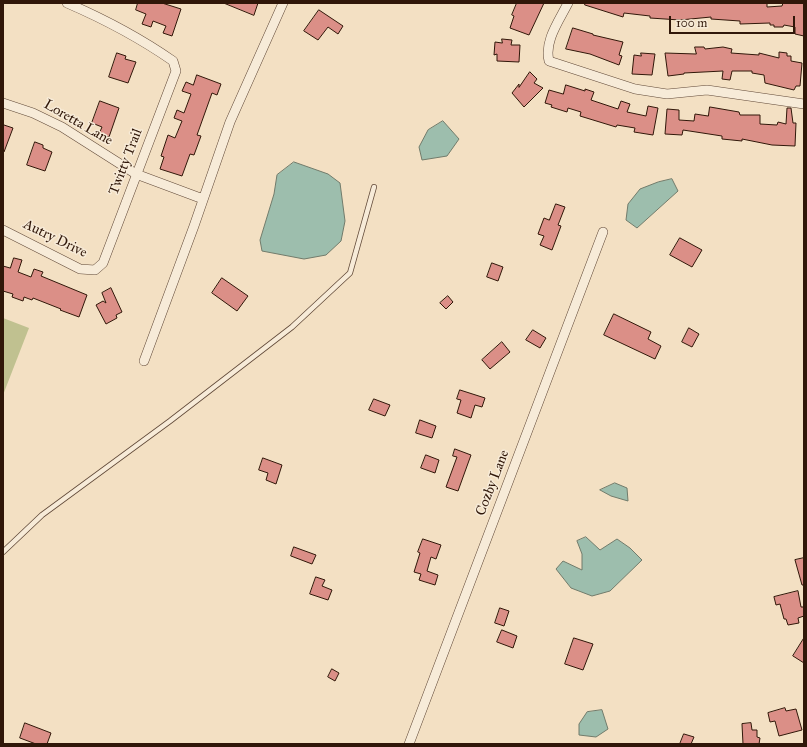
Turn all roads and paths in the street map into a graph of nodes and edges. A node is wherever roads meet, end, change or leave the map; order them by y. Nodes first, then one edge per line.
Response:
1 (67, 3) edge
2 (283, 3) edge
3 (568, 3) edge
4 (3, 103) edge
5 (804, 104) edge
6 (136, 174) junction
7 (374, 187) dead end
8 (203, 199) junction
9 (3, 230) edge
10 (603, 232) dead end
11 (95, 270) joint
12 (144, 361) dead end
13 (3, 552) edge
14 (409, 744) edge

1 - 6 street, Twitty Trail
2 - 8 street
3 - 5 street
4 - 6 street, Loretta Lane
6 - 8 street, Loretta Lane
6 - 11 street, Twitty Trail
7 - 13 lane
8 - 12 street
9 - 11 street, Autry Drive
10 - 14 street, Cozby Lane

